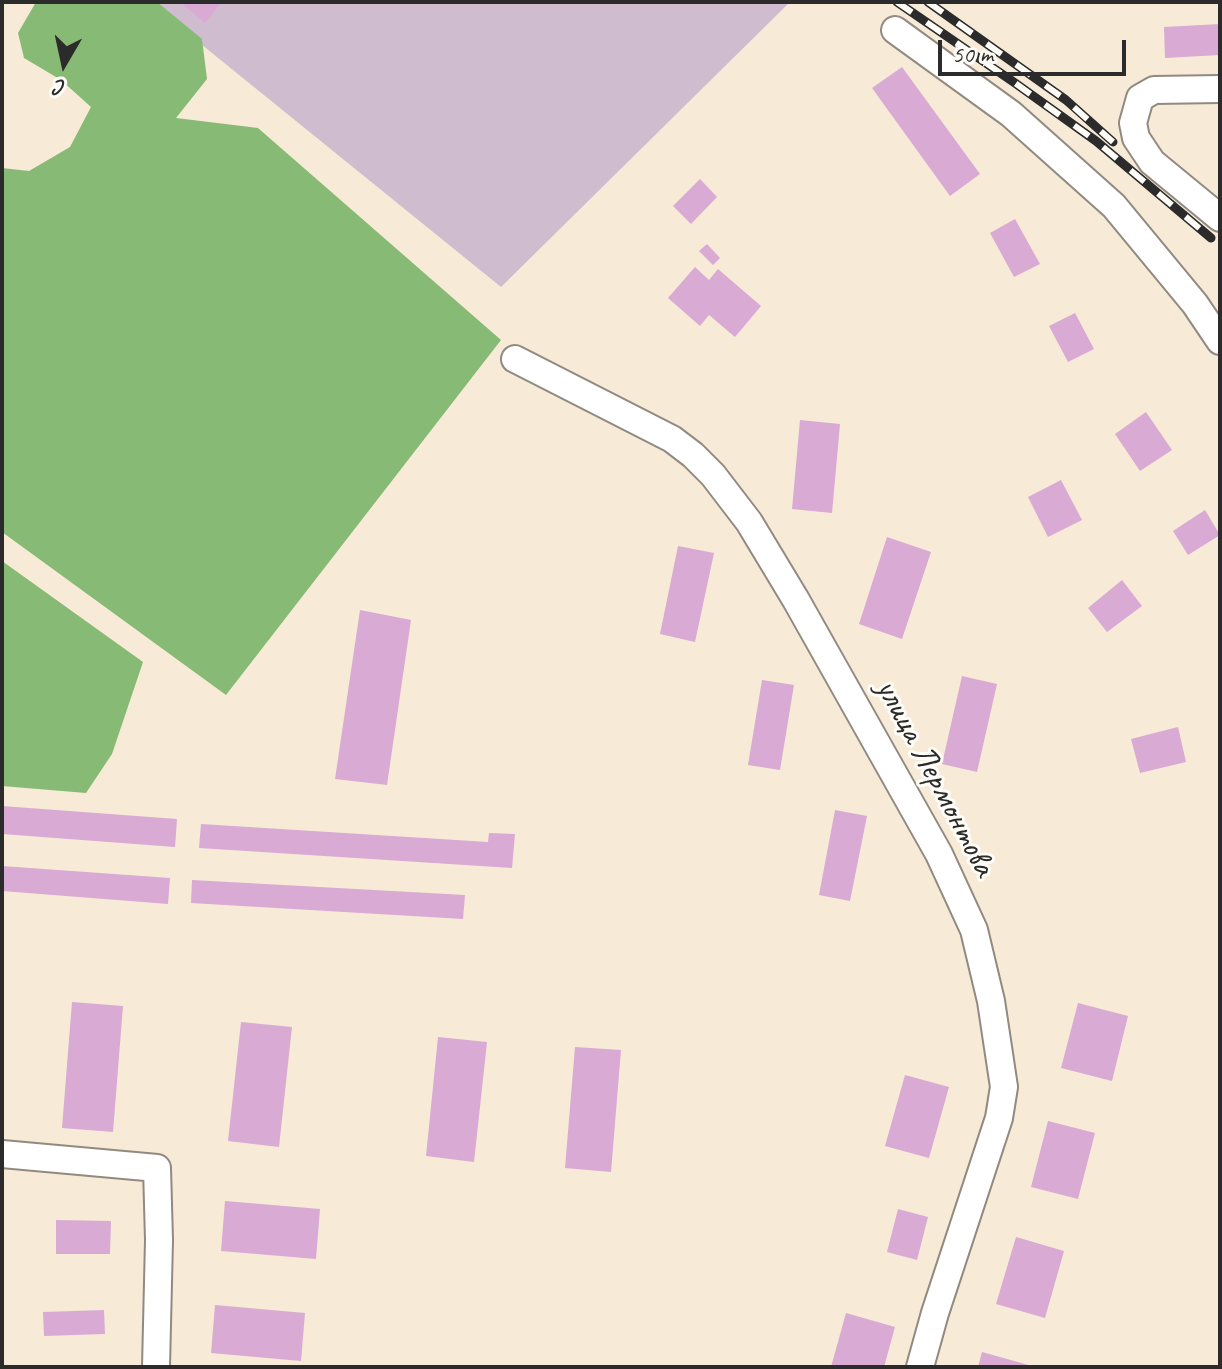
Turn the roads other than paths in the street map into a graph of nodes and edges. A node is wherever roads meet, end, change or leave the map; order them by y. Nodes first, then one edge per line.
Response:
1 (895, 30) dead end
2 (1220, 89) edge
3 (1220, 218) edge
4 (1220, 341) edge
5 (515, 359) dead end
6 (2, 1154) edge
7 (156, 1367) edge
8 (920, 1367) edge

1 - 4 street
2 - 3 street
5 - 8 street, улица Лермонтова
6 - 7 street

